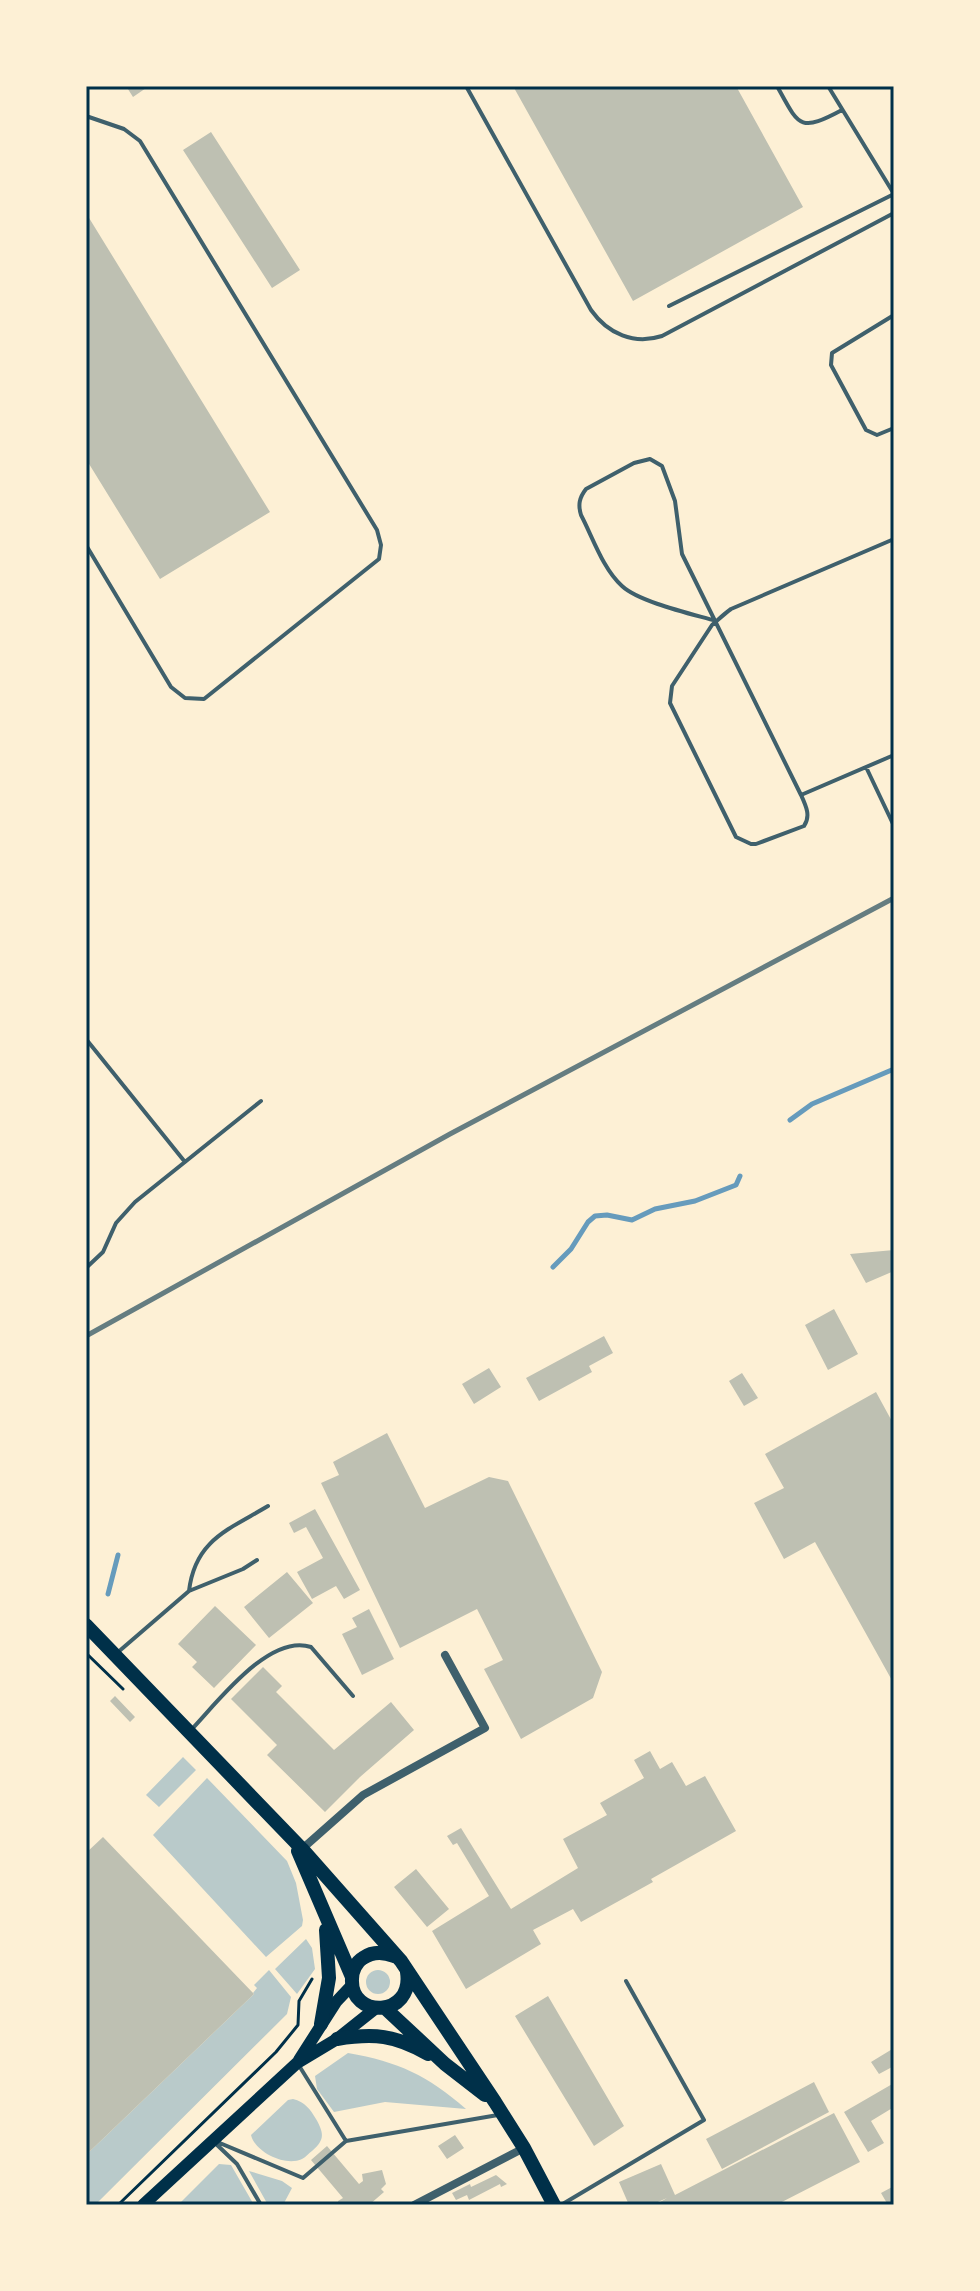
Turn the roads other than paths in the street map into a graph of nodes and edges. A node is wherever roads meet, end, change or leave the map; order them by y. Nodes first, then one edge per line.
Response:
1 (466, 86) edge
2 (777, 86) edge
3 (828, 86) edge
4 (842, 110) junction
5 (86, 116) edge
6 (894, 194) edge
7 (894, 213) edge
8 (669, 306) dead end
9 (894, 315) edge
10 (894, 428) edge
11 (894, 539) edge
12 (86, 545) edge
13 (716, 621) junction
14 (894, 755) edge
15 (866, 767) junction
16 (801, 795) junction
17 (894, 826) edge
18 (86, 1039) edge
19 (261, 1101) dead end
20 (185, 1162) junction
21 (86, 1268) edge
22 (268, 1506) dead end
23 (257, 1560) dead end
24 (189, 1591) junction
25 (86, 1625) edge
26 (115, 1655) junction
27 (445, 1655) dead end
28 (353, 1696) dead end
29 (190, 1732) junction
30 (299, 1846) junction
31 (324, 1914) junction
32 (396, 1957) junction
33 (407, 1972) junction
34 (352, 1981) junction
35 (626, 1981) dead end
36 (380, 2008) junction
37 (321, 2024) junction
38 (337, 2039) junction
39 (297, 2063) junction
40 (445, 2064) junction
41 (499, 2108) junction
42 (213, 2140) junction
43 (346, 2141) junction
44 (524, 2148) junction
45 (143, 2205) edge
46 (261, 2205) edge
47 (414, 2205) edge
48 (554, 2205) edge
49 (561, 2205) edge

1 - 7 lane
2 - 4 lane
3 - 4 lane
4 - 6 lane
5 - 12 lane
6 - 8 lane
9 - 10 lane
11 - 13 lane
13 - 13 lane
13 - 16 lane
13 - 16 lane
14 - 15 lane
15 - 16 lane
15 - 17 lane
18 - 20 lane
19 - 20 lane
20 - 21 lane
22 - 24 lane
23 - 24 lane
24 - 26 lane
25 - 26 main road
26 - 29 main road
27 - 30 street
28 - 29 lane
29 - 30 main road
30 - 31 main road
30 - 32 main road
31 - 34 main road
31 - 37 main road
32 - 33 main road
32 - 34 main road
33 - 36 main road
33 - 41 main road
34 - 36 main road
34 - 37 main road
35 - 49 lane
36 - 38 main road
36 - 40 main road
37 - 39 main road
38 - 39 main road
38 - 40 main road
39 - 42 main road
39 - 43 lane
40 - 41 main road
41 - 43 lane
41 - 44 main road
42 - 43 lane
42 - 45 main road
42 - 46 lane
44 - 47 street
44 - 48 main road

